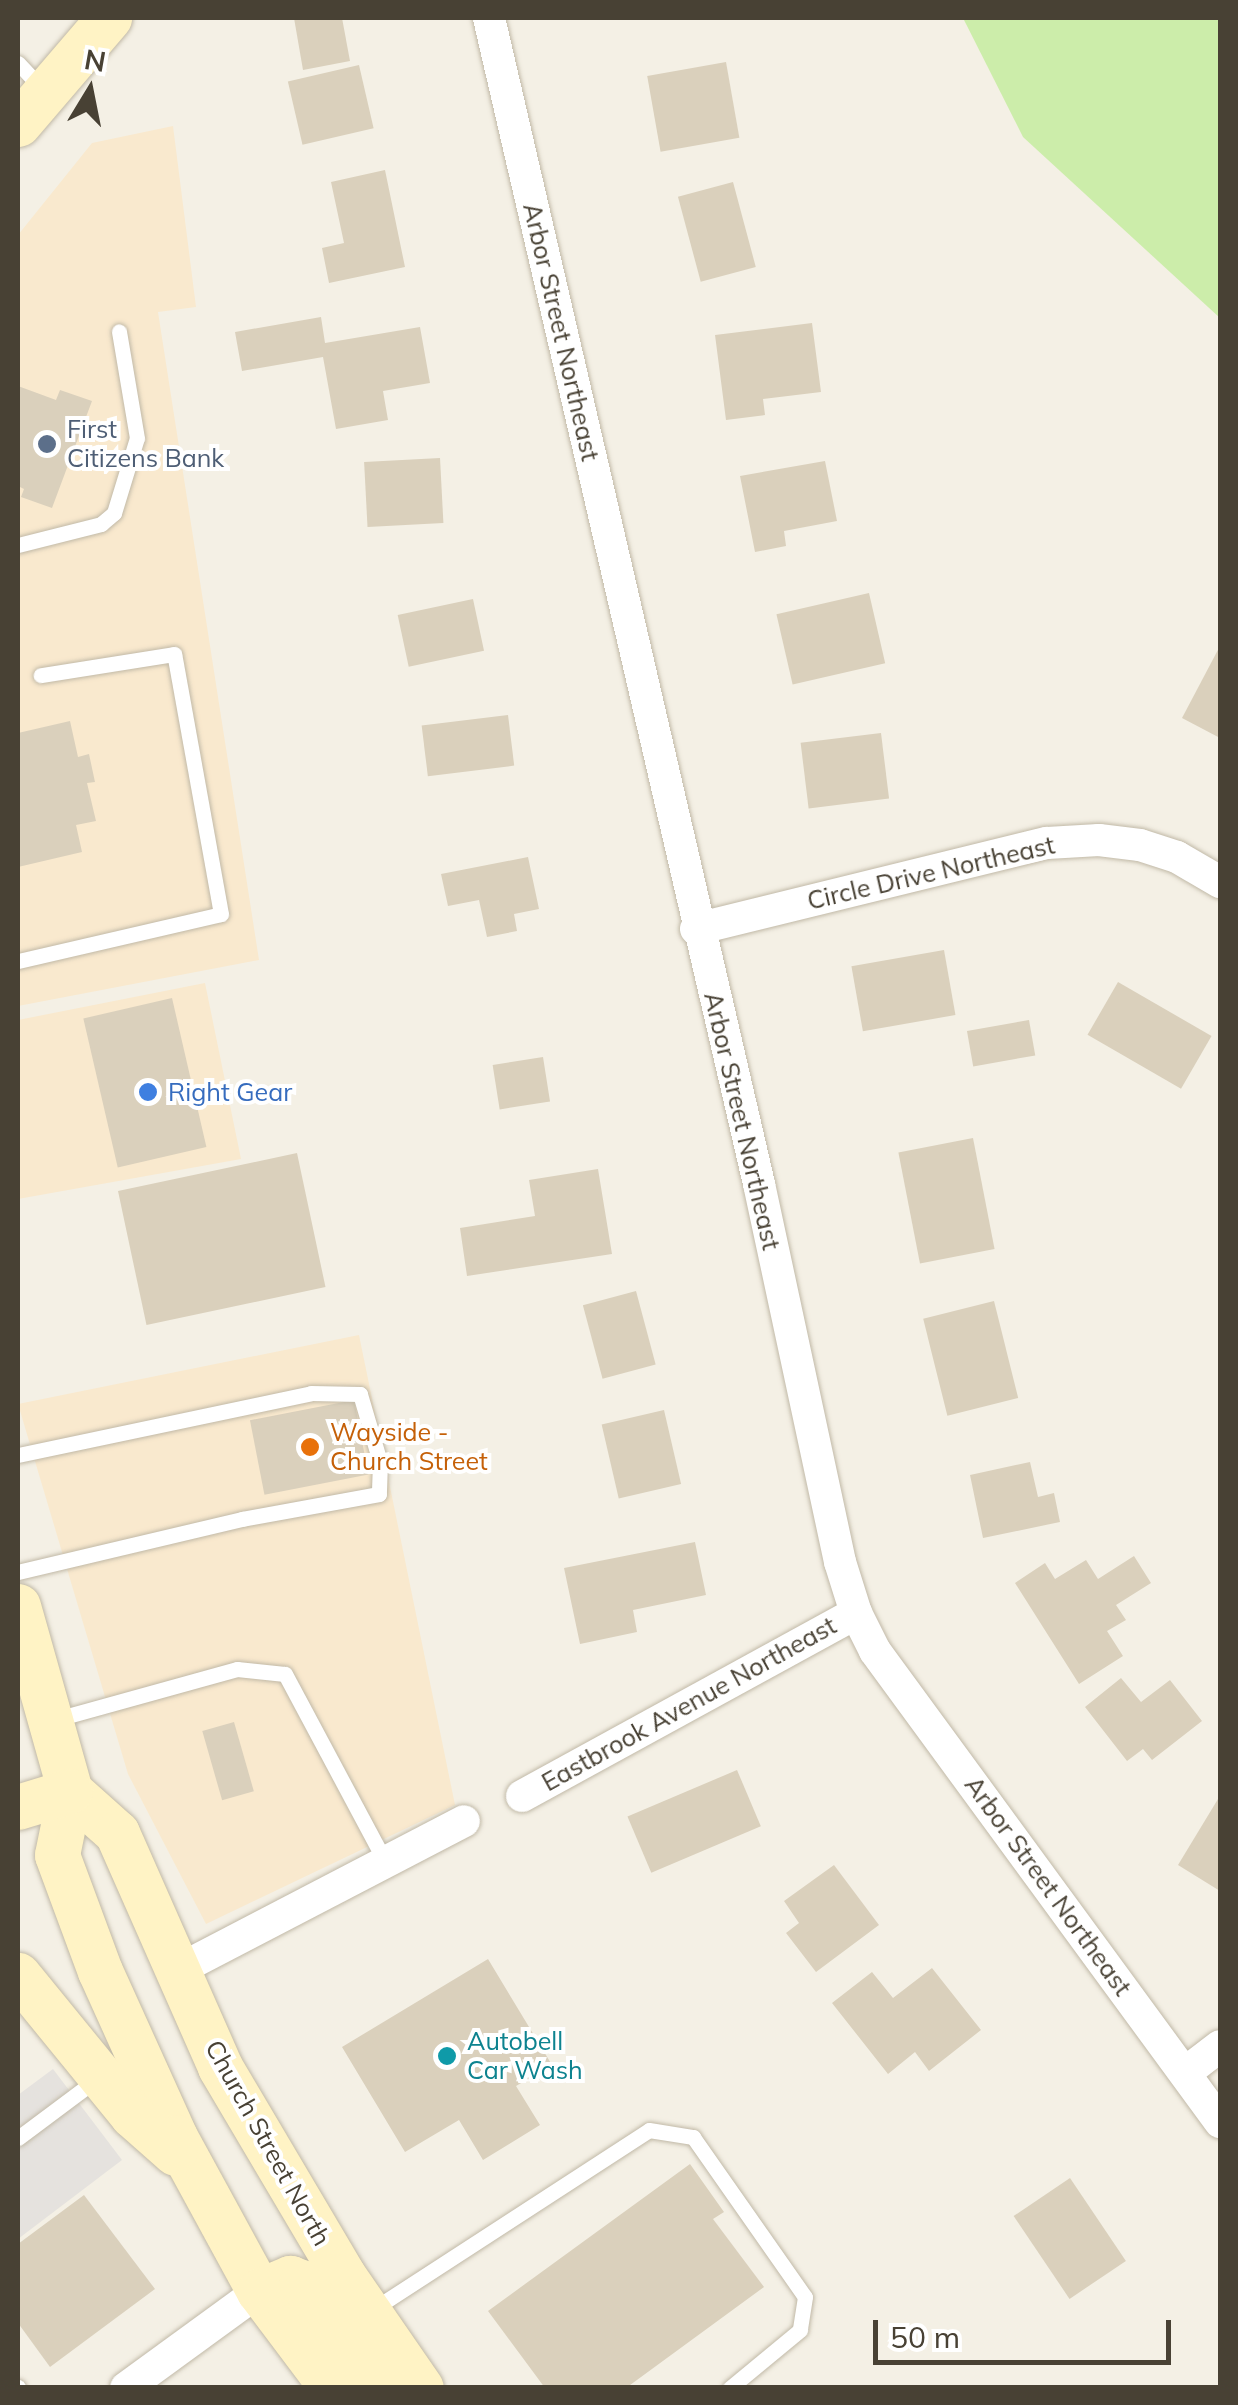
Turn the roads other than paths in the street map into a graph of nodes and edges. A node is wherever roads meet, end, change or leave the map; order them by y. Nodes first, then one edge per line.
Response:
1 (489, 18) edge
2 (88, 29) edge
3 (26, 93) edge
4 (119, 332) dead end
5 (18, 545) edge
6 (41, 675) dead end
7 (1220, 882) edge
8 (696, 929) junction
9 (18, 961) edge
10 (18, 1455) edge
11 (18, 1572) edge
12 (18, 1606) edge
13 (856, 1613) junction
14 (50, 1721) junction
15 (70, 1792) junction
16 (522, 1796) dead end
17 (18, 1807) edge
18 (464, 1821) dead end
19 (385, 1861) junction
20 (180, 1968) junction
21 (18, 1975) edge
22 (1220, 2046) edge
23 (1185, 2073) junction
24 (100, 2076) junction
25 (1220, 2122) edge
26 (18, 2138) edge
27 (192, 2167) junction
28 (259, 2291) junction
29 (369, 2312) junction
30 (126, 2388) edge
31 (332, 2388) edge
32 (382, 2388) edge
33 (421, 2388) edge
34 (730, 2388) edge

1 - 8 street, Arbor Street Northeast
2 - 3 main road
4 - 5 lane
6 - 9 lane
7 - 8 street, Circle Drive Northeast
8 - 13 street, Arbor Street Northeast
10 - 11 lane
12 - 14 main road
13 - 16 street, Eastbrook Avenue Northeast
13 - 23 street, Arbor Street Northeast
14 - 15 main road
14 - 19 lane
15 - 17 main road
15 - 20 main road, Church Street North
15 - 27 main road
18 - 19 street
19 - 20 street
20 - 29 main road, Church Street North
21 - 24 main road
22 - 23 street
23 - 25 street, Arbor Street Northeast
24 - 26 lane
24 - 27 main road
27 - 28 main road
28 - 30 street
28 - 31 main road
28 - 32 main road
29 - 33 main road, Church Street North
29 - 34 lane

